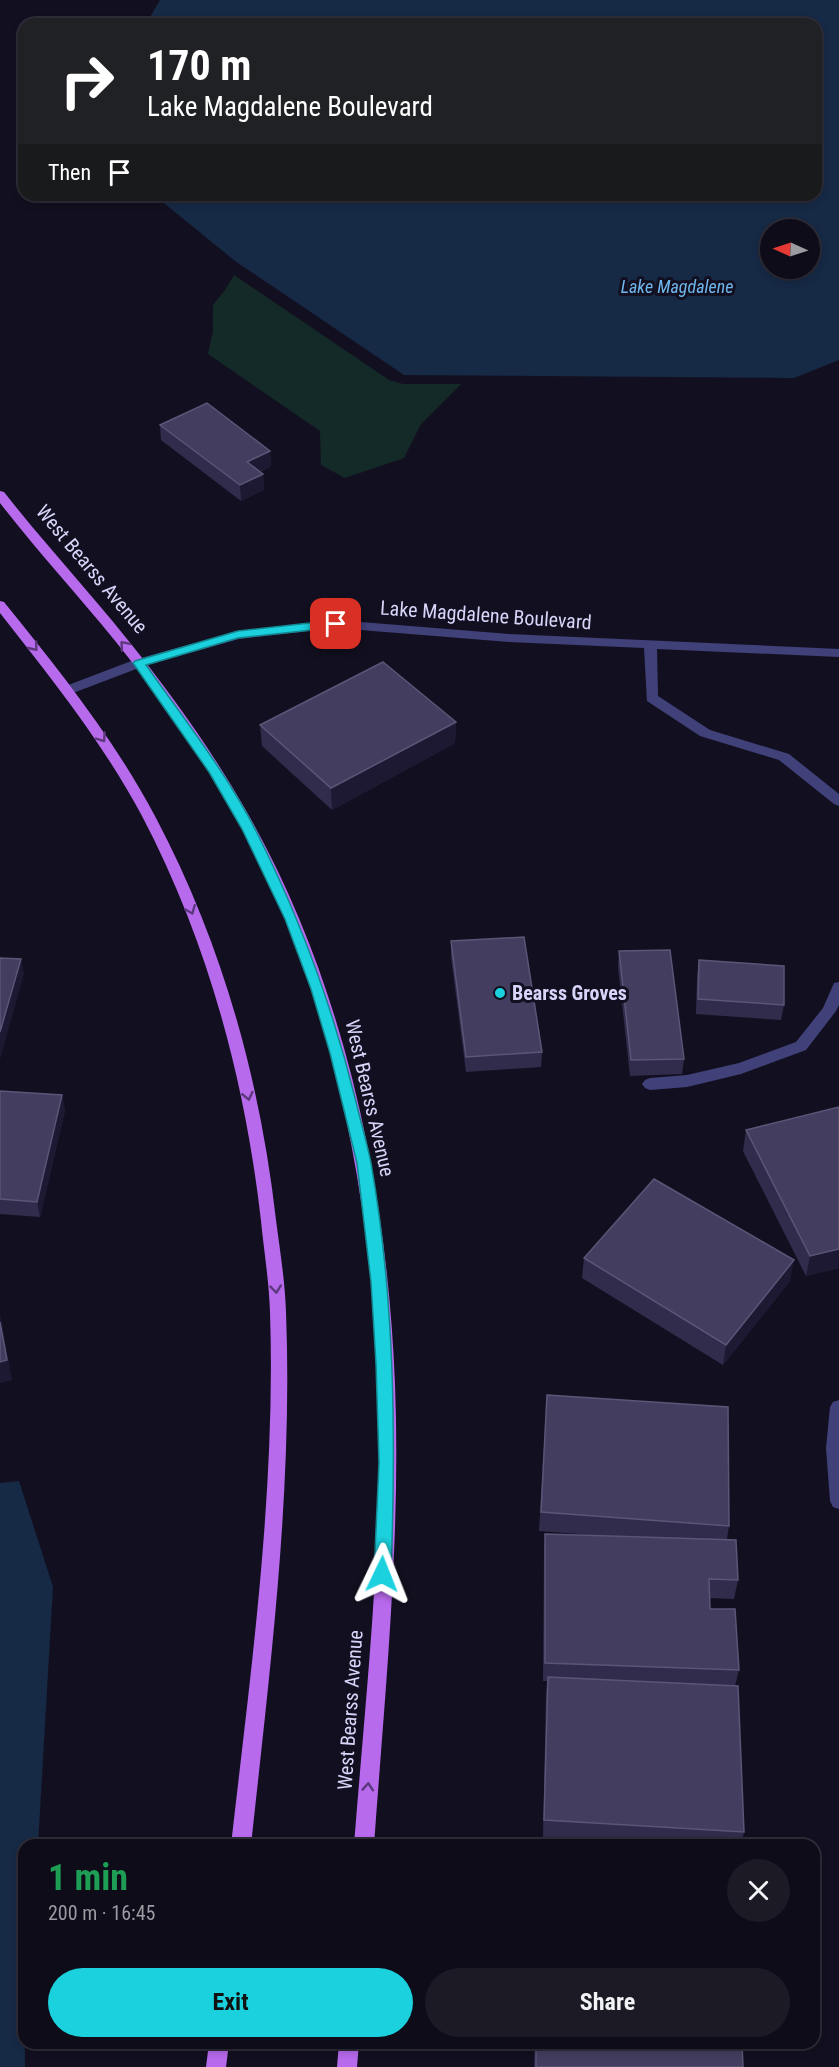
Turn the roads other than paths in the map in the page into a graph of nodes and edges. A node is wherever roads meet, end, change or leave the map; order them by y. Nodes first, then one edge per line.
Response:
1 (0, 495) edge
2 (0, 605) edge
3 (650, 644) junction
4 (839, 652) edge
5 (139, 663) junction
6 (68, 690) junction
7 (839, 801) edge
8 (839, 987) edge
9 (650, 1084) dead end
10 (839, 1407) edge
11 (839, 1501) edge
12 (242, 1839) edge
13 (364, 1839) edge
14 (218, 2049) edge
15 (348, 2049) edge
16 (216, 2067) edge
17 (347, 2067) edge

5 -> 1 main road, West Bearss Avenue
2 -> 6 main road
3 - 4 street, Lake Magdalene Boulevard
3 - 5 street, Lake Magdalene Boulevard
3 - 7 street
5 - 6 street, Lake Magdalene Boulevard
13 -> 5 main road, West Bearss Avenue
6 -> 12 main road
8 - 9 street
10 - 11 street
14 - 16 main road
15 - 17 main road

